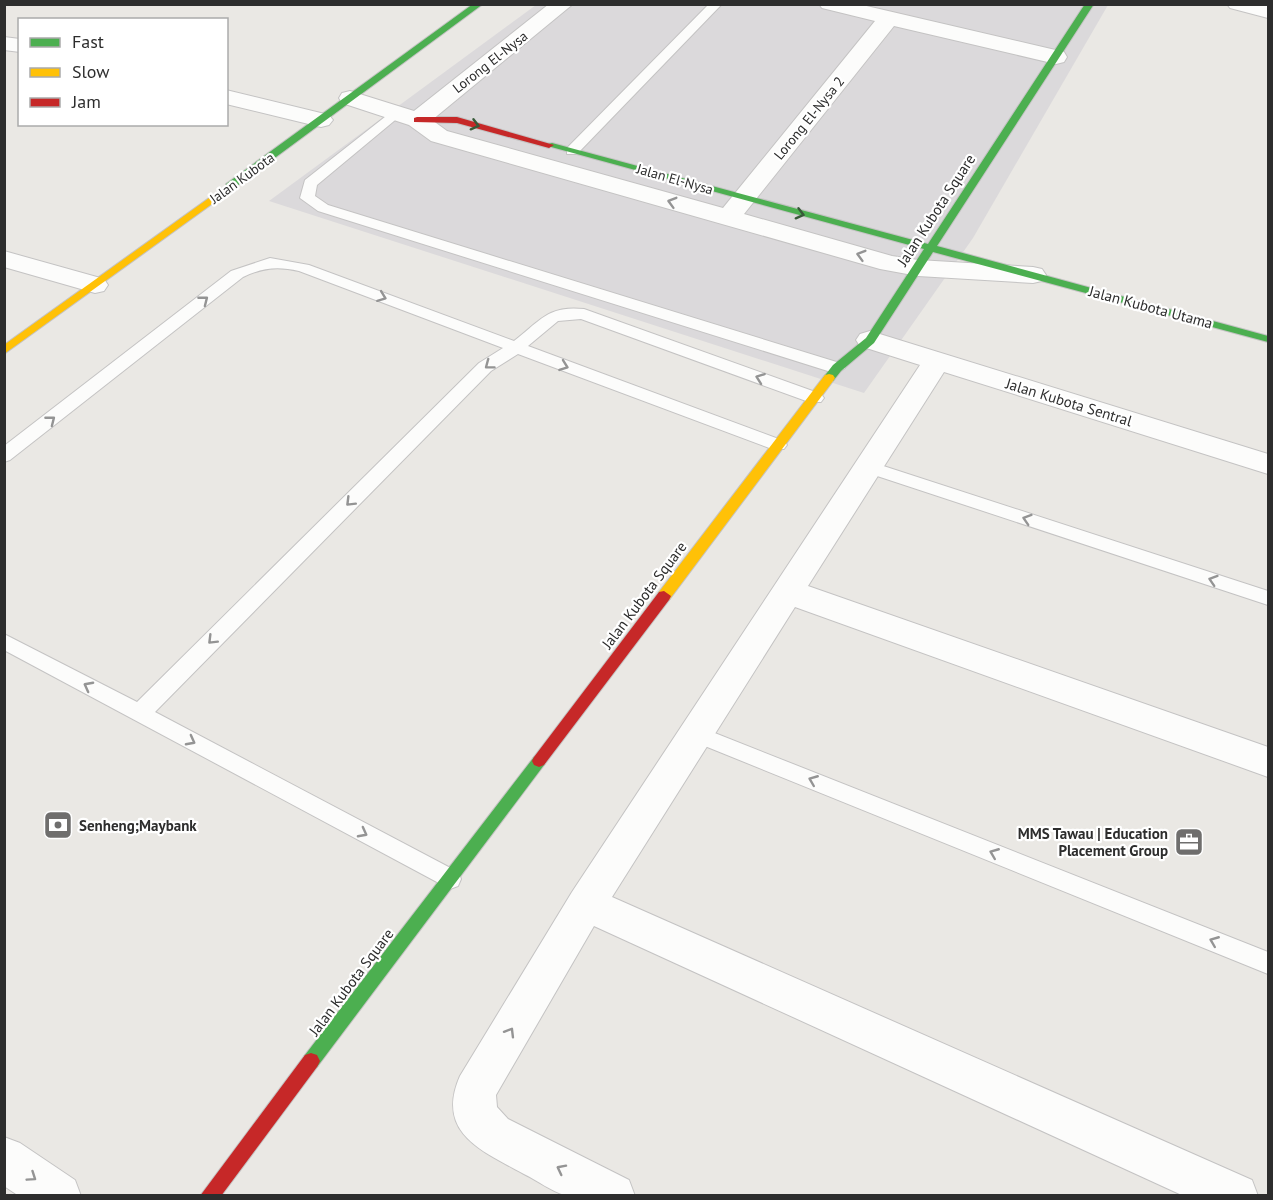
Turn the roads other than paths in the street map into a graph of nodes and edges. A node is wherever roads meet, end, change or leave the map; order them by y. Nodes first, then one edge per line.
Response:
1 (479, 4) edge
2 (563, 4) edge
3 (716, 4) edge
4 (829, 4) edge
5 (1090, 4) edge
6 (1237, 4) edge
7 (1269, 12) edge
8 (889, 18) junction
9 (1056, 57) junction
10 (228, 97) edge
11 (350, 98) junction
12 (406, 117) junction
13 (321, 120) junction
14 (572, 151) junction
15 (736, 208) junction
16 (932, 247) junction
17 (16, 262) edge
18 (918, 268) junction
19 (1034, 275) junction
20 (4, 281) edge
21 (95, 285) junction
22 (1269, 339) edge
23 (870, 340) junction
24 (515, 347) junction
25 (4, 351) edge
26 (937, 361) junction
27 (837, 368) junction
28 (815, 398) junction
29 (778, 445) junction
30 (4, 456) edge
31 (1269, 464) edge
32 (868, 467) junction
33 (788, 592) junction
34 (1269, 598) edge
35 (4, 641) edge
36 (140, 713) junction
37 (697, 734) junction
38 (1269, 762) edge
39 (450, 879) junction
40 (586, 904) junction
41 (1269, 963) edge
42 (4, 1159) edge
43 (59, 1196) edge
44 (209, 1196) edge
45 (613, 1196) edge
46 (1236, 1196) edge

1 - 11 street, Jalan Kubota
2 - 12 street, Lorong El-Nysa
3 - 14 lane
4 - 8 street
5 - 9 street, Jalan Kubota Square
6 - 7 street
8 - 9 street
8 - 15 street, Lorong El-Nysa 2
9 - 16 street, Jalan Kubota Square
10 - 13 street
11 - 12 street, Jalan El-Nysa
11 - 13 street, Jalan Kubota
12 -> 14 street, Jalan El-Nysa
15 -> 12 street, Jalan El-Nysa
12 - 27 lane
13 - 21 street, Jalan Kubota
14 - 15 street, Jalan El-Nysa
15 -> 16 street, Jalan El-Nysa
18 -> 15 street, Jalan El-Nysa
16 - 18 street, Jalan Kubota Square
16 - 19 street, Jalan Kubota Utama
17 - 20 street
17 - 21 street
18 - 19 street, Jalan Kubota Utama
18 - 23 street, Jalan Kubota Square
19 - 22 street, Jalan Kubota Utama
21 - 25 street, Jalan Kubota
23 - 26 street, Jalan Kubota Sentral
23 - 27 street, Jalan Kubota Square
28 -> 24 lane
24 -> 29 lane
30 -> 24 lane
24 -> 36 lane
26 - 31 street, Jalan Kubota Sentral
26 - 32 street
27 - 28 street, Jalan Kubota Square
28 - 29 street, Jalan Kubota Square
29 - 39 street, Jalan Kubota Square
32 - 33 street
34 -> 32 lane
33 - 37 street
33 - 38 street
36 -> 35 lane
36 -> 39 lane
37 - 40 street
41 -> 37 lane
39 - 44 street, Jalan Kubota Square
45 -> 40 street
40 - 46 street
42 -> 43 street

